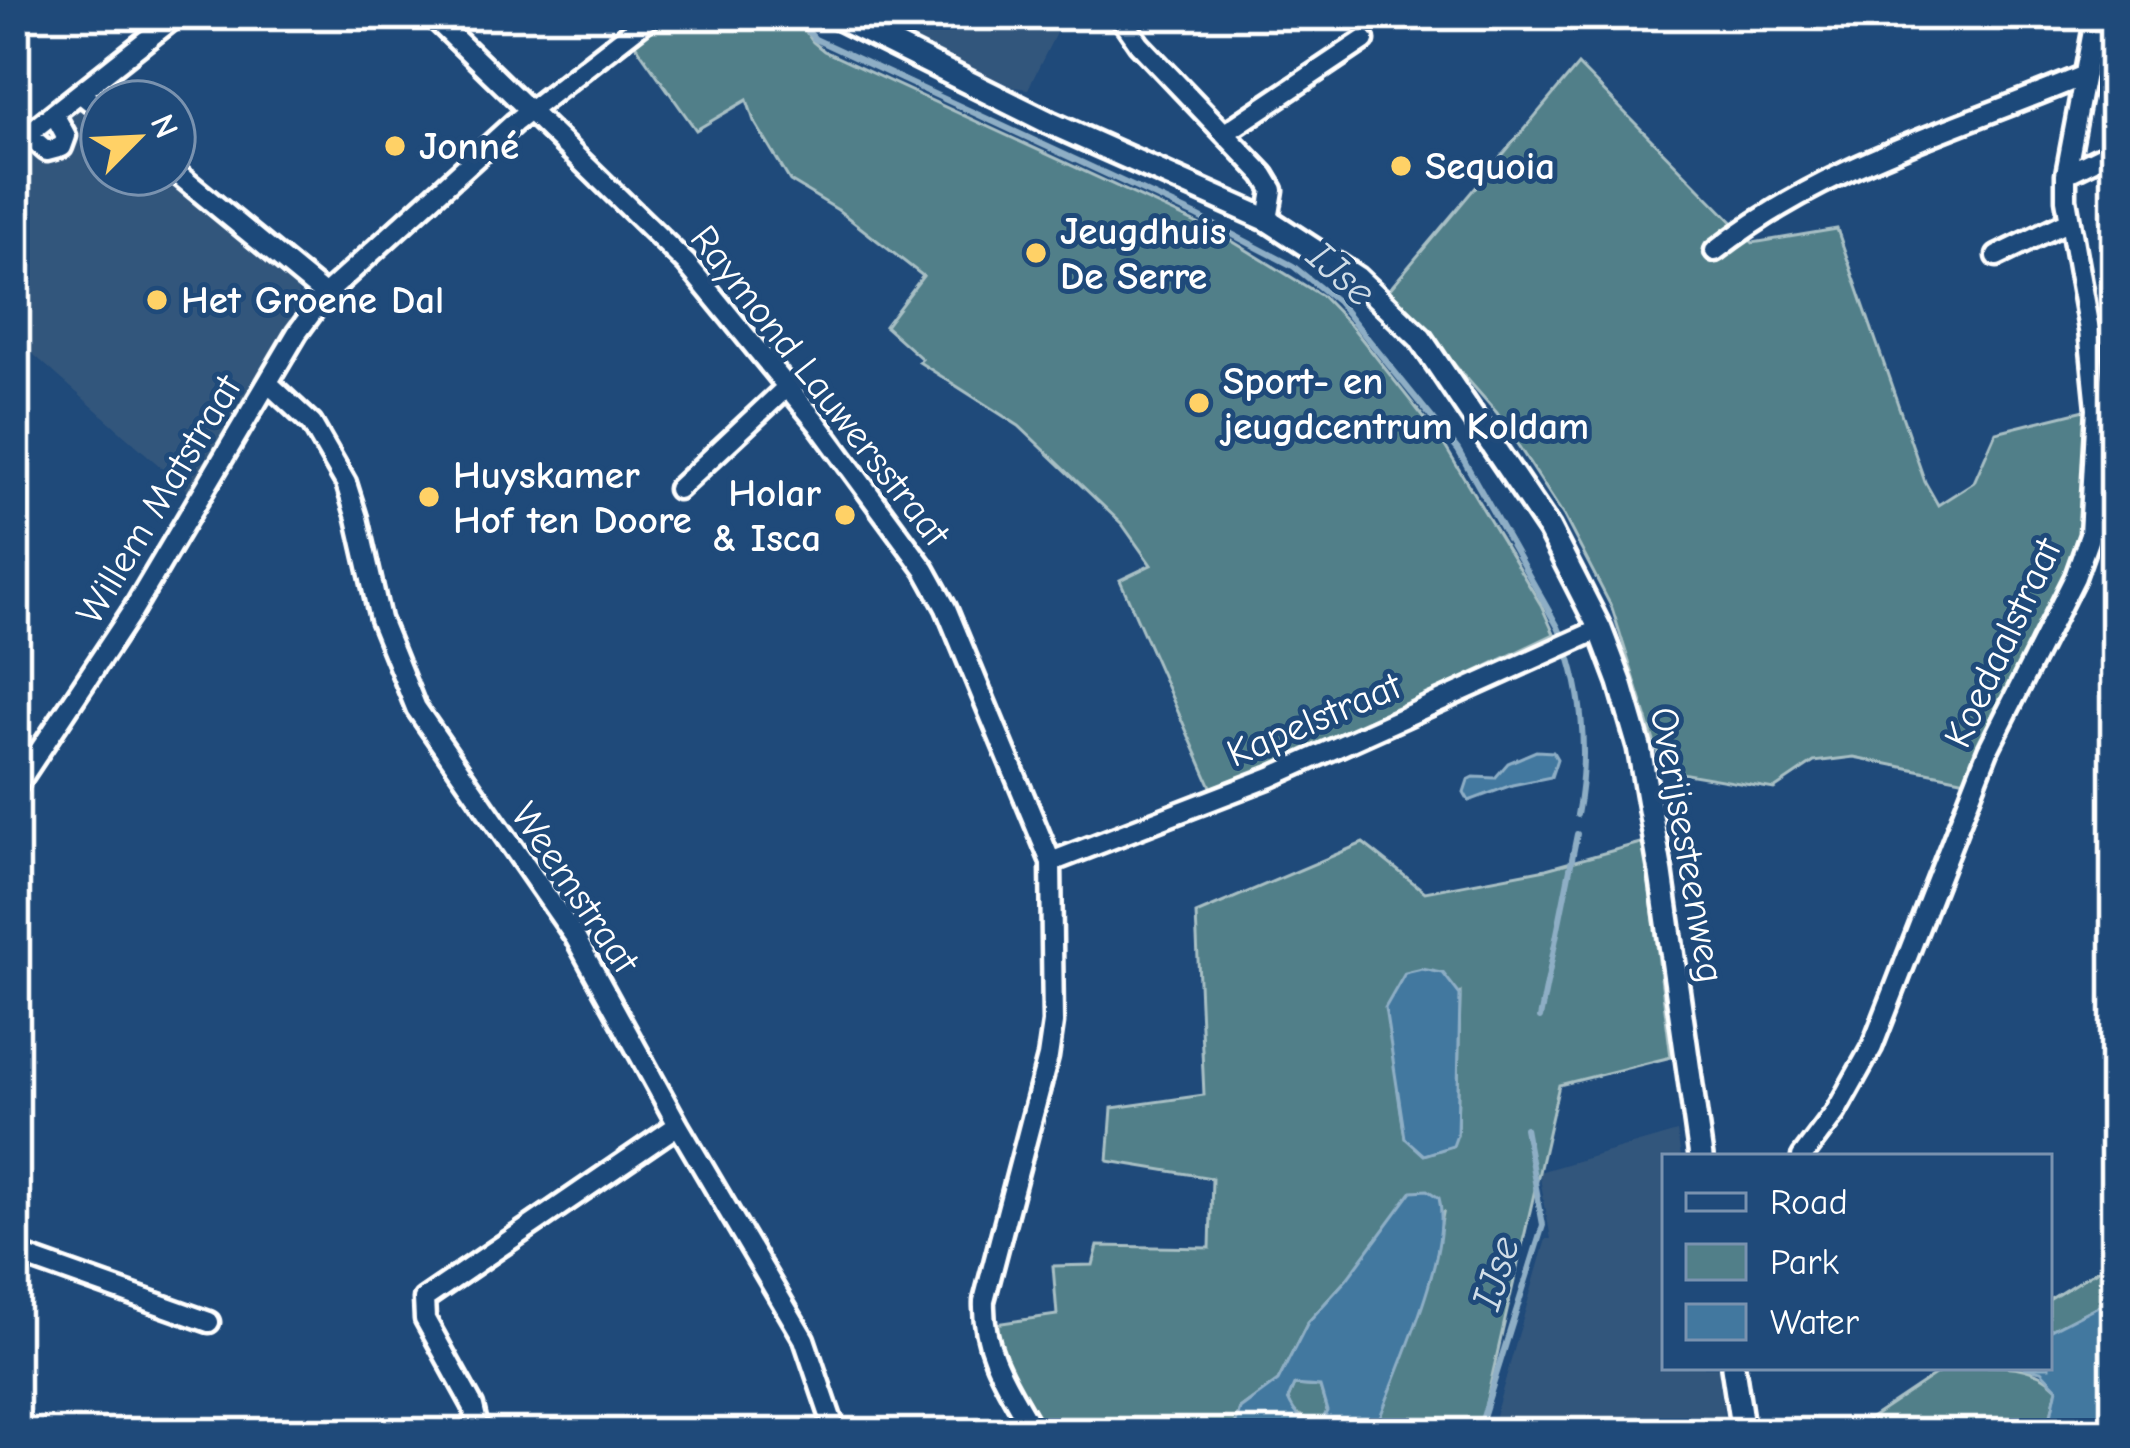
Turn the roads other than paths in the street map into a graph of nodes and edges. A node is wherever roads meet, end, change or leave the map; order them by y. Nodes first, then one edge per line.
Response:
1 (178, 15) edge
2 (431, 15) edge
3 (612, 15) edge
4 (652, 15) edge
5 (833, 15) edge
6 (1119, 15) edge
7 (2096, 15) edge
8 (626, 35) junction
9 (1364, 40) dead end
10 (2085, 75) junction
11 (99, 78) edge
12 (78, 95) edge
13 (529, 109) junction
14 (54, 114) junction
15 (1225, 133) junction
16 (21, 139) edge
17 (2115, 151) edge
18 (2066, 174) junction
19 (198, 191) edge
20 (1268, 220) junction
21 (2069, 221) junction
22 (1715, 251) dead end
23 (1997, 256) dead end
24 (325, 295) junction
25 (268, 383) junction
26 (788, 386) junction
27 (678, 489) dead end
28 (1590, 634) junction
29 (15, 788) edge
30 (1051, 862) junction
31 (678, 1125) junction
32 (1701, 1154) edge
33 (1804, 1154) edge
34 (15, 1253) edge
35 (209, 1322) dead end
36 (1733, 1370) edge
37 (472, 1433) edge
38 (835, 1433) edge
39 (1034, 1433) edge
40 (1743, 1433) edge

1 - 11 street
2 - 13 street, Raymond Lauwersstraat
3 - 8 street
4 - 8 street, Willem Matstraat
5 - 20 main road, Overijsesteenweg
6 - 15 street
7 - 10 street, Koedaalstraat
8 - 13 street, Willem Matstraat
9 - 15 street
10 - 18 street, Koedaalstraat
10 - 22 street
12 - 14 street
13 - 24 street, Willem Matstraat
13 - 26 street, Raymond Lauwersstraat
14 - 16 street
14 - 16 street
15 - 20 street
17 - 18 street
18 - 21 street, Koedaalstraat
19 - 24 street
20 - 28 main road, Overijsesteenweg
21 - 23 street
21 - 33 street, Koedaalstraat
24 - 25 street, Willem Matstraat
25 - 29 street, Willem Matstraat
25 - 31 street, Weemstraat
26 - 27 street
26 - 30 street, Raymond Lauwersstraat
28 - 30 street, Kapelstraat
28 - 32 main road, Overijsesteenweg
30 - 39 street, Raymond Lauwersstraat
31 - 37 street
31 - 38 street, Weemstraat
34 - 35 street
36 - 40 main road

